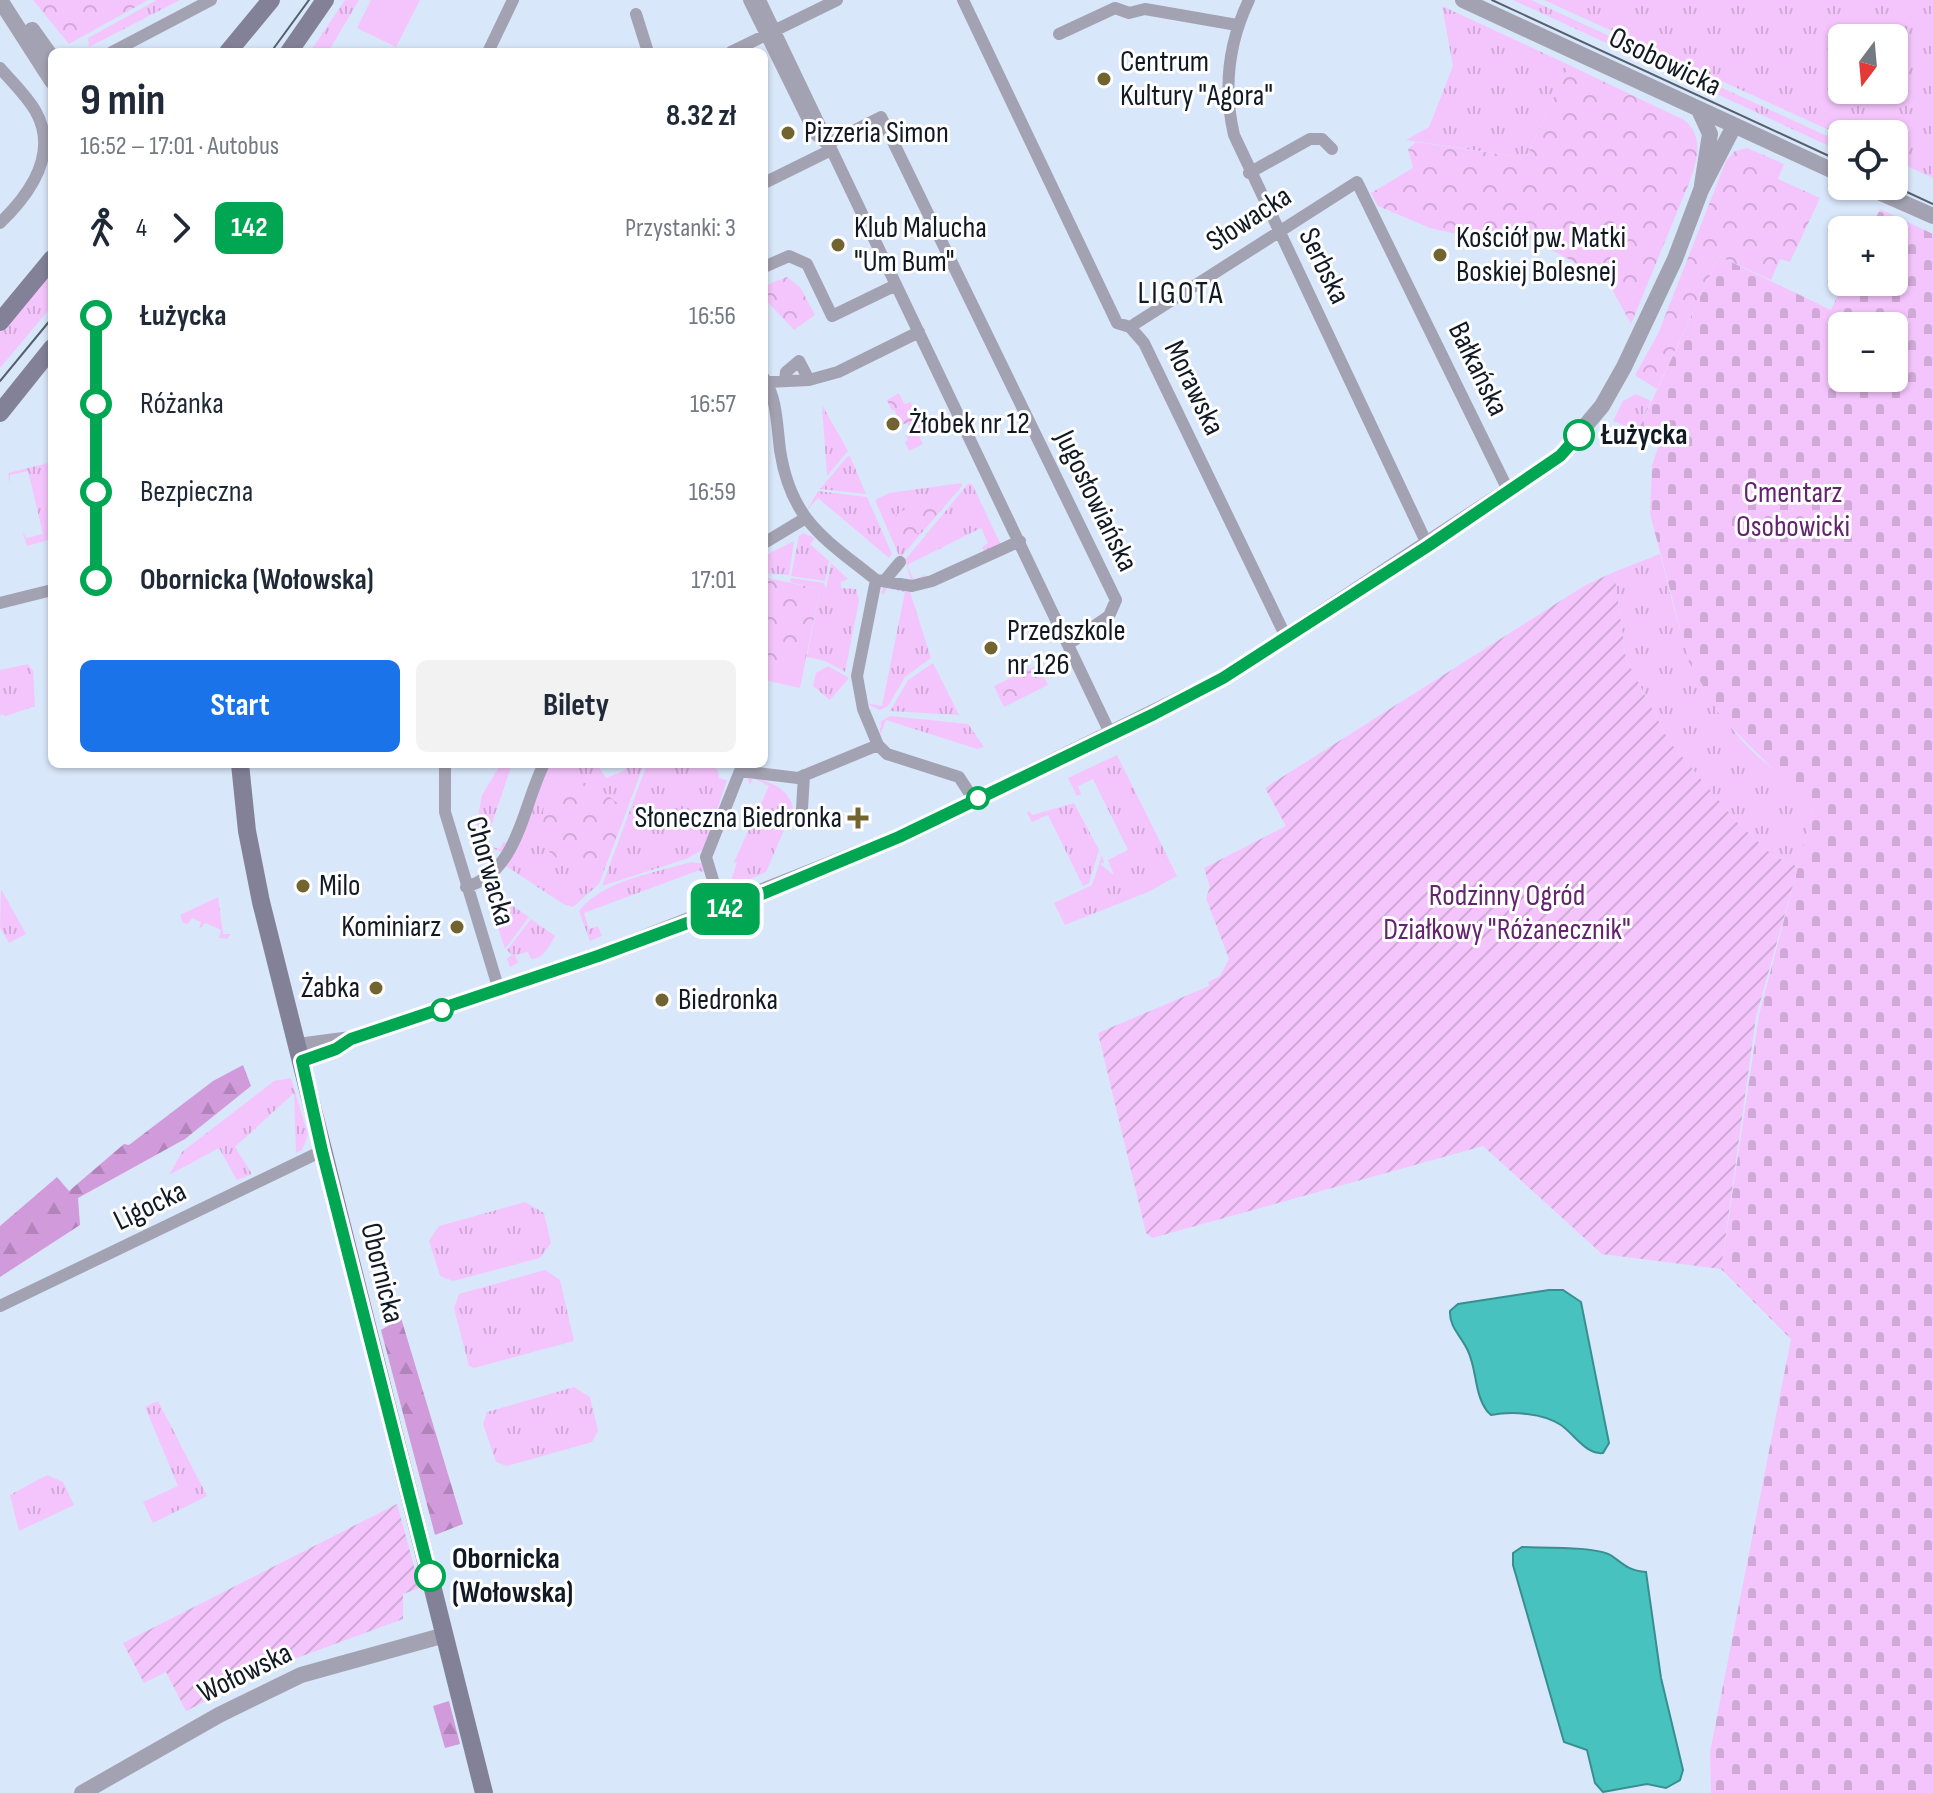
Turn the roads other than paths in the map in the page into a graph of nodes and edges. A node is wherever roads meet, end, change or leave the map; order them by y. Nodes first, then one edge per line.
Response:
1 (1, 0) edge
2 (211, 0) edge
3 (271, 0) edge
4 (325, 0) edge
5 (513, 0) edge
6 (749, 0) edge
7 (760, 0) edge
8 (837, 0) edge
9 (963, 0) edge
10 (1249, 0) edge
11 (1463, 0) edge
12 (190, 6) edge
13 (636, 14) dead end
14 (1237, 25) junction
15 (771, 32) junction
16 (1059, 34) dead end
17 (119, 48) edge
18 (231, 48) edge
19 (292, 48) edge
20 (490, 48) edge
21 (647, 48) edge
22 (739, 48) edge
23 (48, 52) edge
24 (0, 68) edge
25 (48, 75) edge
26 (1699, 110) junction
27 (1734, 126) junction
28 (1710, 134) junction
29 (829, 147) junction
30 (1332, 149) dead end
31 (1828, 169) edge
32 (1249, 173) junction
33 (768, 181) edge
34 (1357, 182) joint
35 (1701, 190) junction
36 (1897, 200) edge
37 (1933, 216) edge
38 (0, 223) edge
39 (1278, 231) junction
40 (48, 264) edge
41 (768, 265) edge
42 (896, 285) junction
43 (0, 322) edge
44 (1130, 327) junction
45 (919, 332) junction
46 (48, 353) edge
47 (768, 380) edge
48 (785, 380) junction
49 (809, 380) junction
50 (768, 390) edge
51 (0, 413) edge
52 (1509, 492) junction
53 (804, 519) junction
54 (768, 541) edge
55 (1020, 541) junction
56 (1428, 546) junction
57 (900, 562) dead end
58 (880, 580) junction
59 (48, 591) edge
60 (0, 603) edge
61 (1286, 637) junction
62 (1070, 643) junction
63 (1111, 735) junction
64 (878, 745) junction
65 (241, 768) edge
66 (445, 768) edge
67 (542, 768) edge
68 (734, 768) edge
69 (740, 771) junction
70 (804, 775) junction
71 (974, 800) junction
72 (802, 809) dead end
73 (466, 887) junction
74 (722, 910) junction
75 (499, 990) junction
76 (300, 1053) junction
77 (322, 1151) junction
78 (0, 1306) edge
79 (445, 1635) junction
80 (82, 1793) edge
81 (484, 1793) edge

1 - 23 street
1 - 25 street
2 - 12 street
3 - 18 main road
4 - 19 main road
5 - 20 street
6 - 15 street
7 - 15 street
8 - 15 street
9 - 44 street, Morawska
10 - 14 street, Serbska
11 - 26 street, Osobowicka
12 - 17 street
13 - 21 street
14 - 16 street
14 - 32 street, Serbska
15 - 22 street
15 - 29 street
24 - 38 street
26 - 27 street, Osobowicka
26 - 28 street
27 - 28 street
27 - 31 street, Osobowicka
27 - 35 street
28 - 35 street
29 - 33 street
29 - 42 street
29 - 62 street, Jugosłowiańska
30 - 32 street
32 - 39 street, Serbska
34 - 39 street, Słowacka
34 - 52 street, Bałkańska
35 - 52 street
36 - 37 street
39 - 44 street, Słowacka
39 - 56 street, Serbska
40 - 43 main road
41 - 42 street
42 - 45 street
44 - 61 street, Morawska
45 - 49 street
45 - 55 street
46 - 51 main road
47 - 48 street
48 - 49 street
48 - 49 street
50 - 53 street
52 - 56 street
53 - 54 street
53 - 58 street
55 - 58 street
55 - 62 street
56 - 61 street
57 - 58 street
58 - 64 street
59 - 60 street
61 - 63 street
62 - 63 street
63 - 71 street
64 - 70 street
64 - 71 street
65 - 76 main road, Obornicka
66 - 73 street, Chorwacka
67 - 73 street
68 - 69 street
69 - 70 street
69 - 74 street
70 - 72 street
71 - 74 street
73 - 75 street, Chorwacka
74 - 75 street
75 - 76 street
76 - 77 main road, Obornicka
77 - 78 street, Ligocka
77 - 79 main road, Obornicka
79 - 80 street, Wołowska
79 - 81 main road, Obornicka

